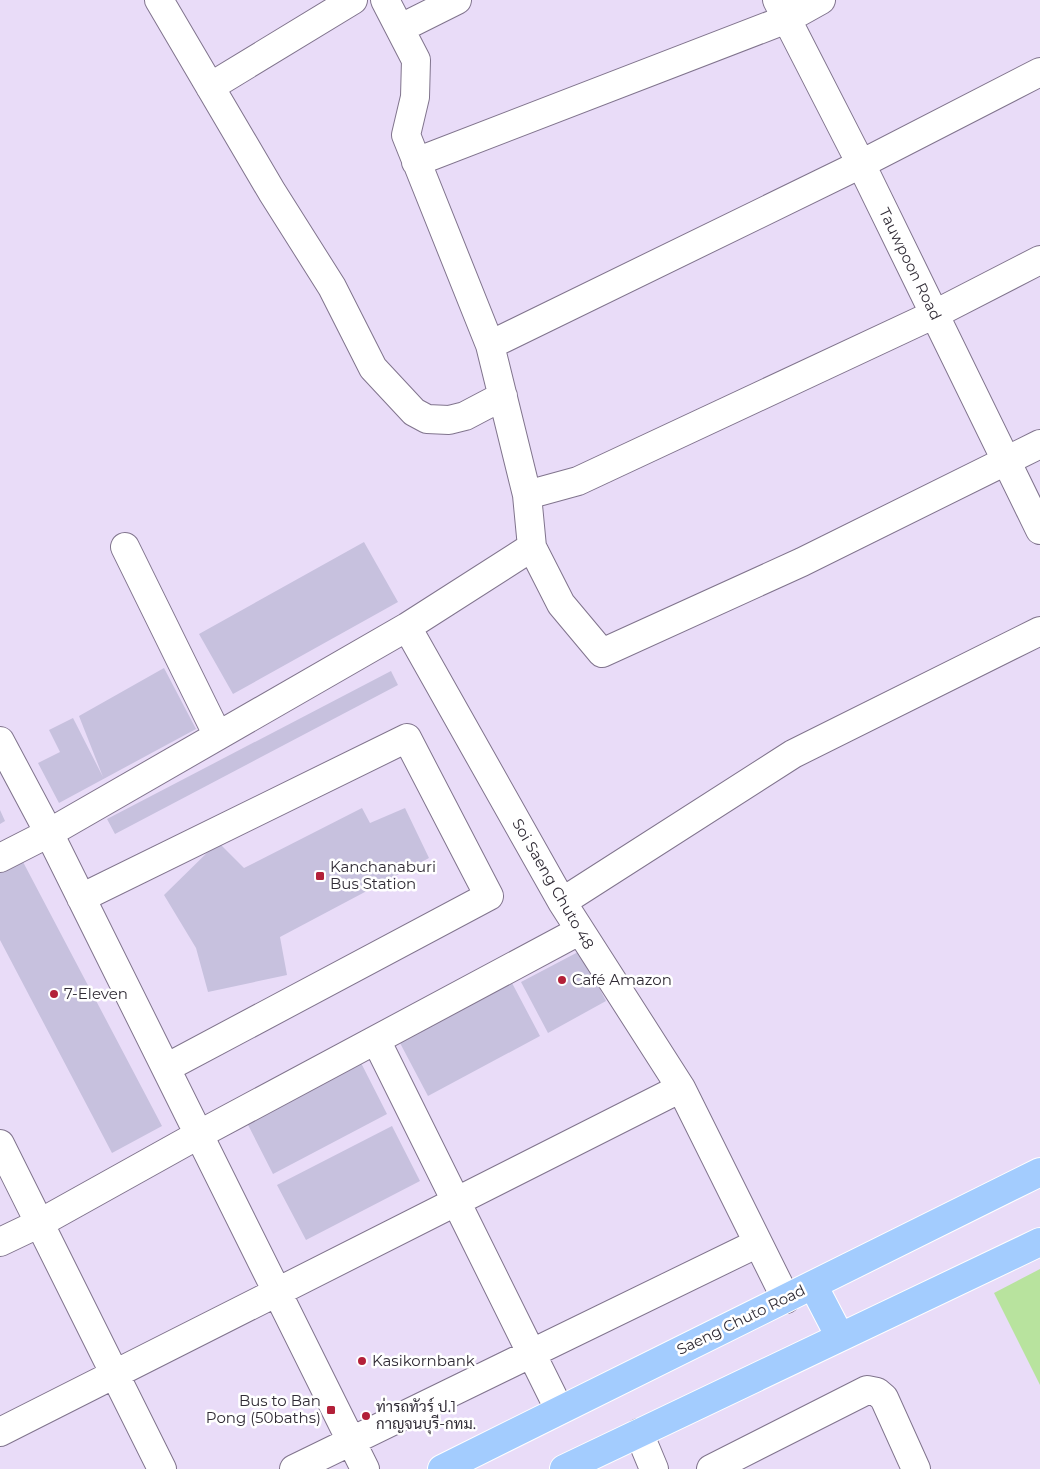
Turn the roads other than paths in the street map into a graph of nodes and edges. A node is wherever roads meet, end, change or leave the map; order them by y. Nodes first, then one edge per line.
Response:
1 (159, 0) edge
2 (354, 0) edge
3 (385, 0) edge
4 (457, 0) edge
5 (821, 0) edge
6 (782, 10) edge
7 (401, 28) junction
8 (1040, 72) edge
9 (210, 87) junction
10 (416, 162) junction
11 (861, 164) junction
12 (1040, 260) edge
13 (935, 314) junction
14 (490, 345) junction
15 (503, 396) junction
16 (1040, 444) edge
17 (1006, 460) junction
18 (527, 495) junction
19 (1040, 530) edge
20 (125, 547) dead end
21 (532, 547) junction
22 (407, 628) junction
23 (1040, 631) edge
24 (217, 734) junction
25 (0, 741) edge
26 (49, 833) junction
27 (0, 858) edge
28 (81, 898) junction
29 (562, 902) junction
30 (579, 930) junction
31 (376, 1040) junction
32 (166, 1068) junction
33 (680, 1088) junction
34 (198, 1135) junction
35 (0, 1144) edge
36 (1040, 1172) edge
37 (457, 1201) junction
38 (40, 1223) junction
39 (0, 1242) edge
40 (1040, 1242) edge
41 (758, 1243) junction
42 (813, 1285) junction
43 (276, 1291) junction
44 (786, 1299) junction
45 (840, 1337) junction
46 (531, 1353) junction
47 (116, 1374) junction
48 (558, 1409) junction
49 (0, 1432) edge
50 (639, 1433) junction
51 (351, 1440) junction
52 (162, 1469) edge
53 (294, 1469) edge
54 (365, 1469) edge
55 (442, 1469) edge
56 (564, 1469) edge
57 (654, 1469) edge
58 (711, 1469) edge
59 (916, 1469) edge

1 - 9 street
2 - 9 street
3 - 7 street
4 - 7 street
5 - 6 street
6 - 10 street
6 - 11 street, Tauwpoon Road
7 - 10 street
8 - 11 street
9 - 15 street
10 - 14 street
11 - 13 street, Tauwpoon Road
11 - 14 street
12 - 13 street
13 - 17 street, Tauwpoon Road
13 - 18 street
14 - 15 street
15 - 18 street
16 - 17 street
17 - 19 street, Tauwpoon Road
17 - 21 street
18 - 21 street
20 - 24 street
21 - 22 street
22 - 24 street
22 - 29 street, Soi Saeng Chuto 48
23 - 29 street
24 - 26 street
25 - 26 street
26 - 27 street
26 - 28 street
28 - 32 street
28 - 32 street
29 - 30 street, Soi Saeng Chuto 48
30 - 31 street
30 - 33 street, Soi Saeng Chuto 48
31 - 34 street
31 - 37 street
32 - 34 street
33 - 37 street
33 - 41 street, Soi Saeng Chuto 48
34 - 38 street
34 - 43 street
35 - 38 street
36 - 42 main road, Saeng Chuto Road
37 - 43 street
37 - 46 street
38 - 39 street
38 - 47 street
40 - 45 main road
41 - 44 street, Soi Saeng Chuto 48
41 - 46 street
42 - 44 main road, Saeng Chuto Road
42 - 45 main road
43 - 47 street
43 - 51 street
44 - 48 main road, Saeng Chuto Road
45 - 50 main road
46 - 48 street
46 - 51 street
47 - 49 street
47 - 52 street
48 - 55 main road, Saeng Chuto Road
50 - 56 main road
50 - 57 street
51 - 53 street
51 - 54 street
58 - 59 street

